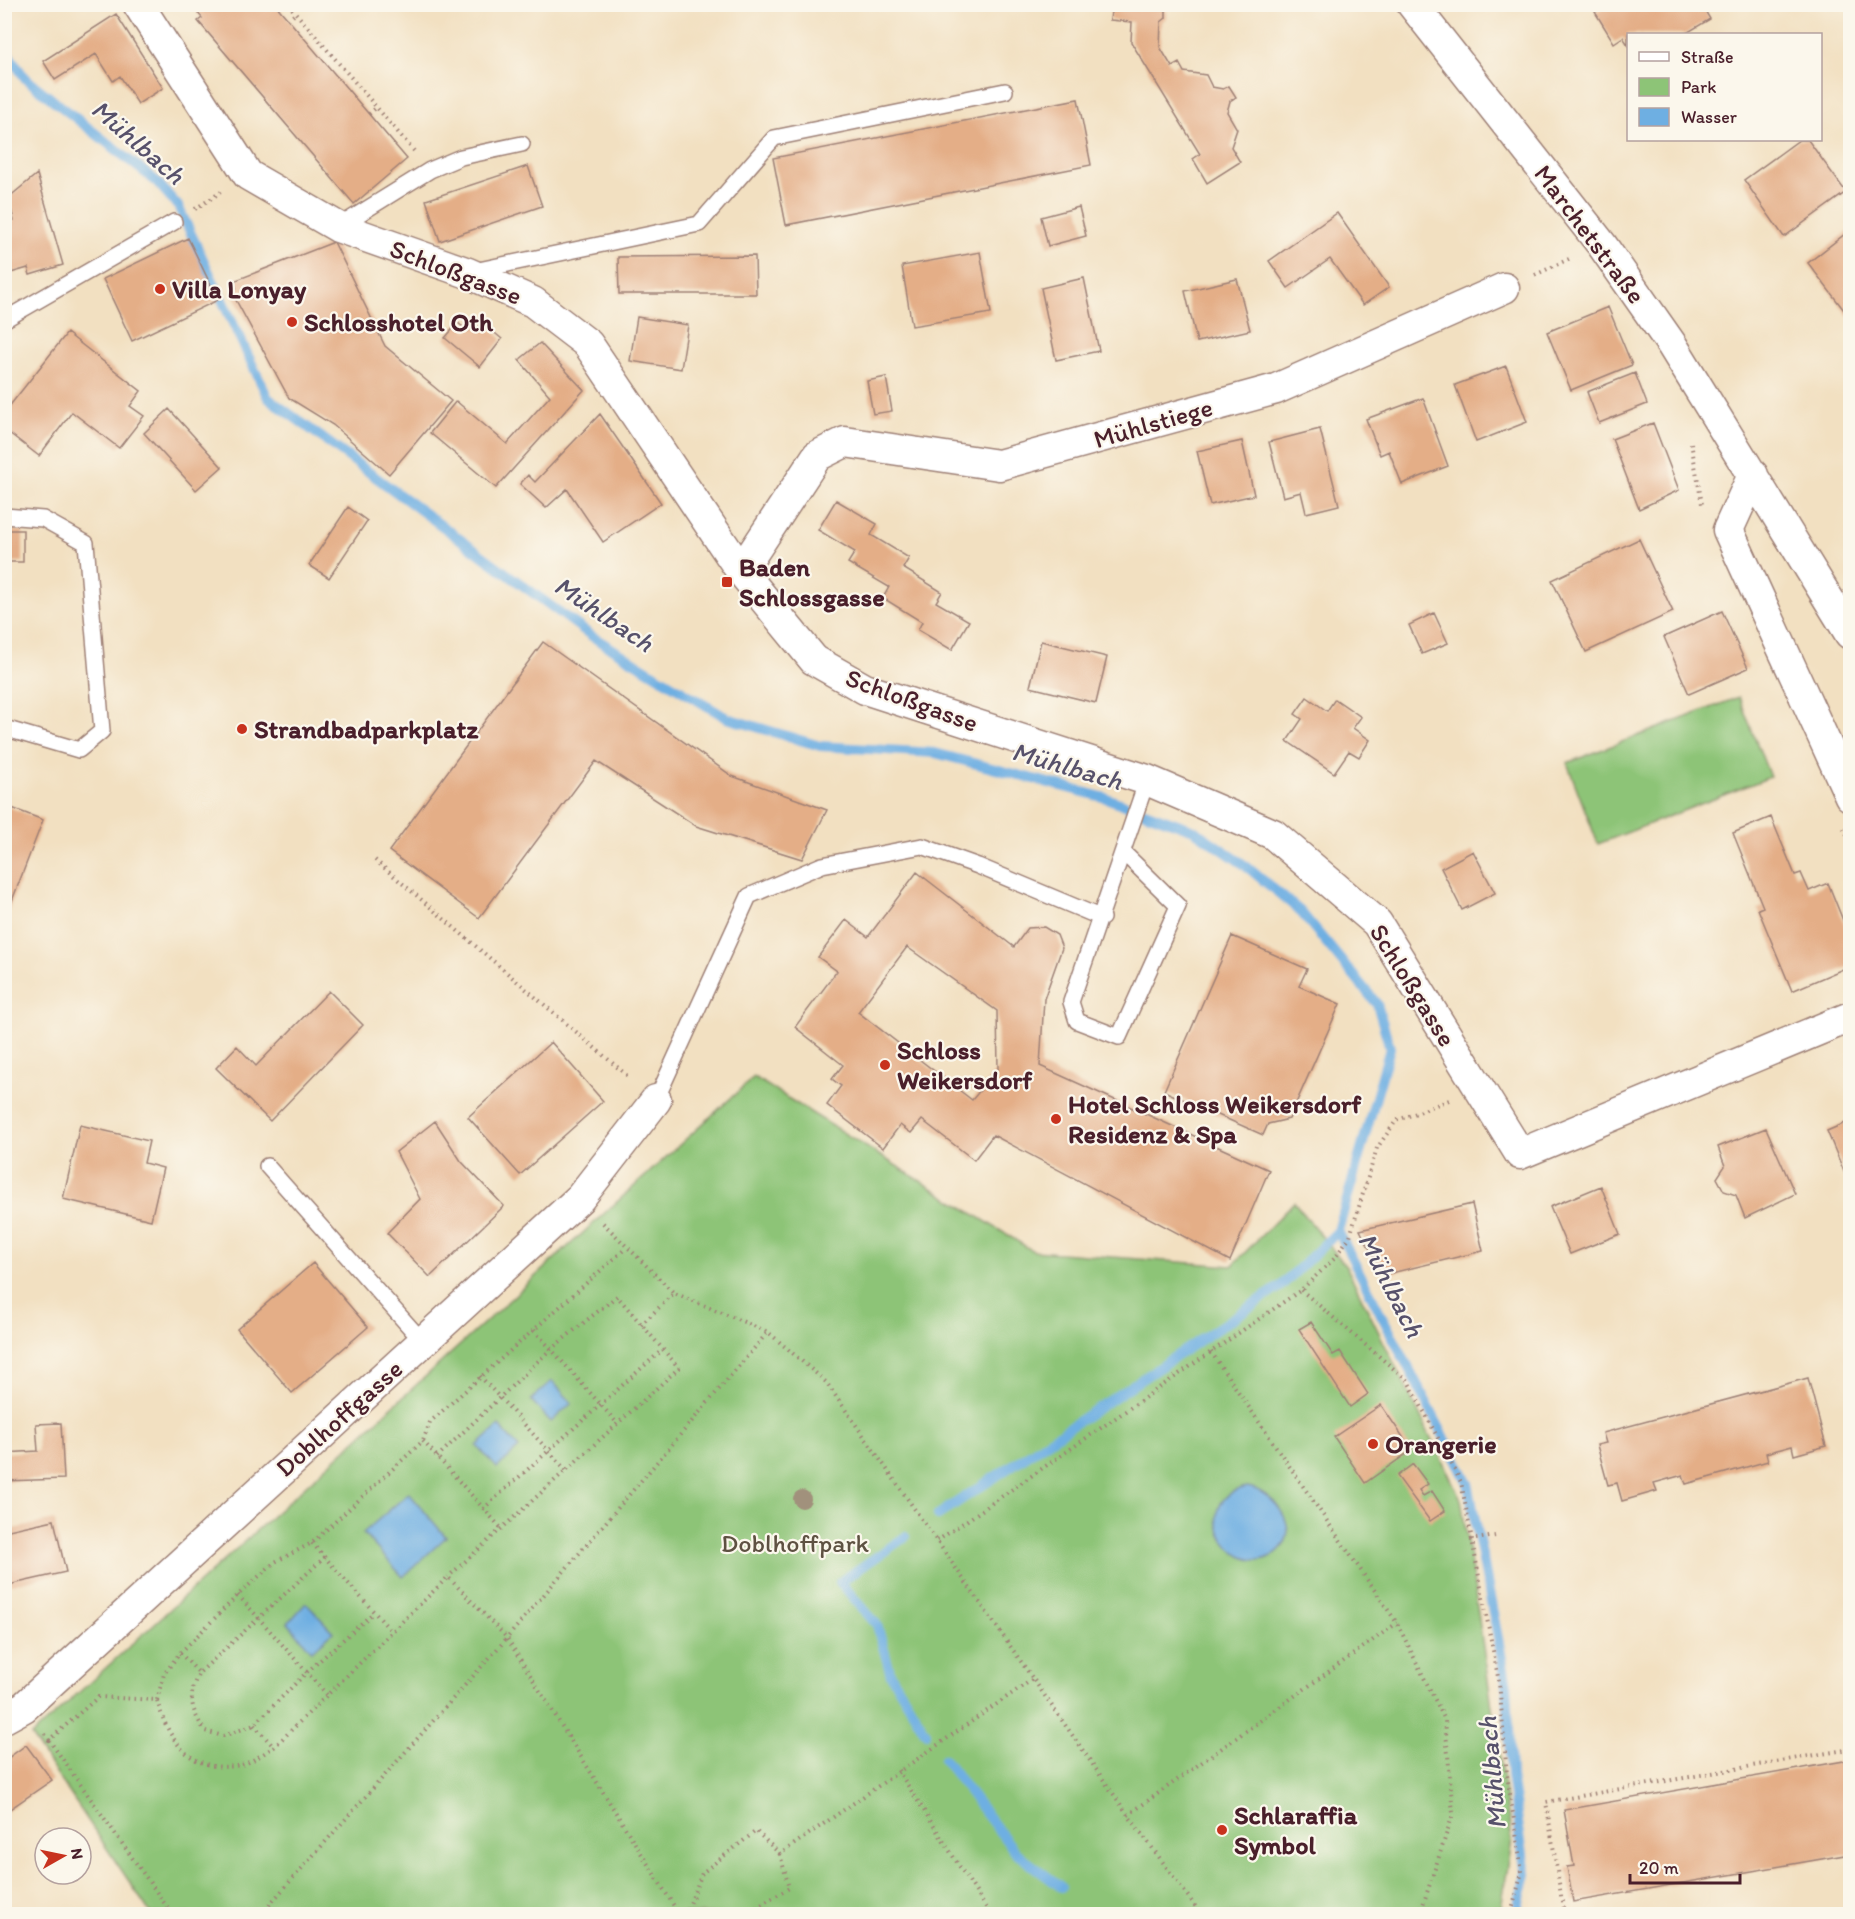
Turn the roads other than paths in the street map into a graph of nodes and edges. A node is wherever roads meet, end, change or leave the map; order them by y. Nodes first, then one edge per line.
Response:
1 (138, 4) edge
2 (1412, 4) edge
3 (1005, 91) dead end
4 (522, 144) dead end
5 (174, 222) dead end
6 (338, 227) junction
7 (468, 273) junction
8 (1504, 288) road end
9 (4, 320) edge
10 (1753, 475) junction
11 (4, 516) edge
12 (741, 571) junction
13 (1851, 634) edge
14 (4, 728) edge
15 (1145, 788) junction
16 (1851, 796) edge
17 (1123, 852) junction
18 (1102, 918) junction
19 (1851, 1017) edge
20 (656, 1100) joint
21 (267, 1166) dead end
22 (423, 1342) junction
23 (14, 1712) edge

1 - 6 street, Schloßgasse
2 - 10 street, Marchetstraße
3 - 7 lane
4 - 6 lane
5 - 9 lane
6 - 7 street, Schloßgasse
7 - 12 street, Schloßgasse
8 - 12 street, Mühlstiege
10 - 13 street, Marchetstraße
10 - 16 street
11 - 14 lane
12 - 15 street, Schloßgasse
15 - 17 lane
15 - 19 street, Schloßgasse
17 - 18 lane
17 - 18 lane
18 - 20 lane
20 - 22 street, Doblhoffgasse
21 - 22 lane
22 - 23 street, Doblhoffgasse

